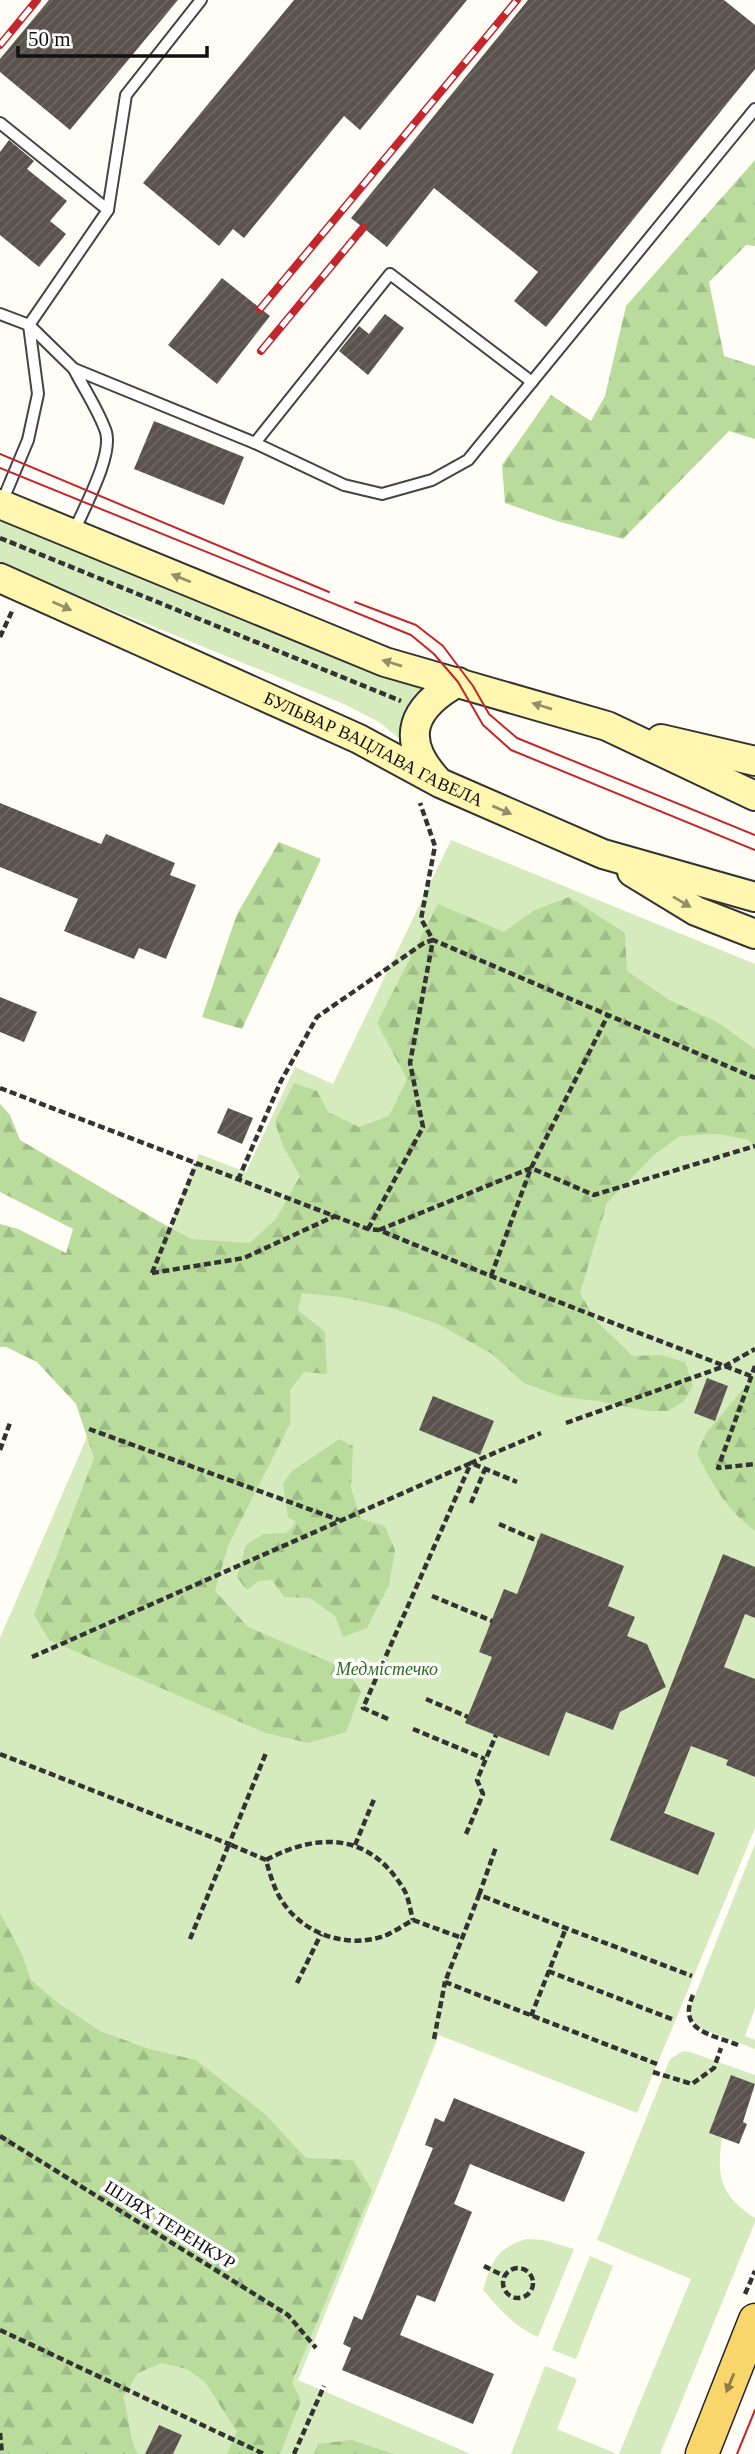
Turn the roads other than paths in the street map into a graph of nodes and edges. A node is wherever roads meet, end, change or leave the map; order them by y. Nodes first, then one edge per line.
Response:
1 (201, 0) edge
2 (755, 109) edge
3 (0, 123) edge
4 (108, 210) junction
5 (0, 314) edge
6 (29, 325) junction
7 (74, 369) junction
8 (532, 382) junction
9 (255, 443) junction
10 (1, 504) edge
11 (73, 534) junction
12 (0, 578) edge
13 (458, 682) junction
14 (607, 726) junction
15 (755, 761) edge
16 (440, 783) junction
17 (755, 796) edge
18 (603, 854) junction
19 (755, 897) edge
20 (755, 934) edge
21 (755, 2320) edge
22 (702, 2454) edge

1 - 4 lane
2 - 8 lane
3 - 4 lane
4 - 6 lane
5 - 6 lane
6 - 7 lane
6 - 10 lane
7 - 9 lane
7 - 11 lane
8 - 9 lane
8 - 9 lane
10 - 11 main road
13 -> 11 main road
12 -> 16 main road, БУЛЬВАР ВАЦЛАВА ГАВЕЛА
14 -> 13 main road
13 - 16 main road
14 - 15 main road
14 - 17 main road
16 -> 18 main road, БУЛЬВАР ВАЦЛАВА ГАВЕЛА
18 - 19 main road, БУЛЬВАР ВАЦЛАВА ГАВЕЛА
18 -> 20 main road
21 -> 22 main road

